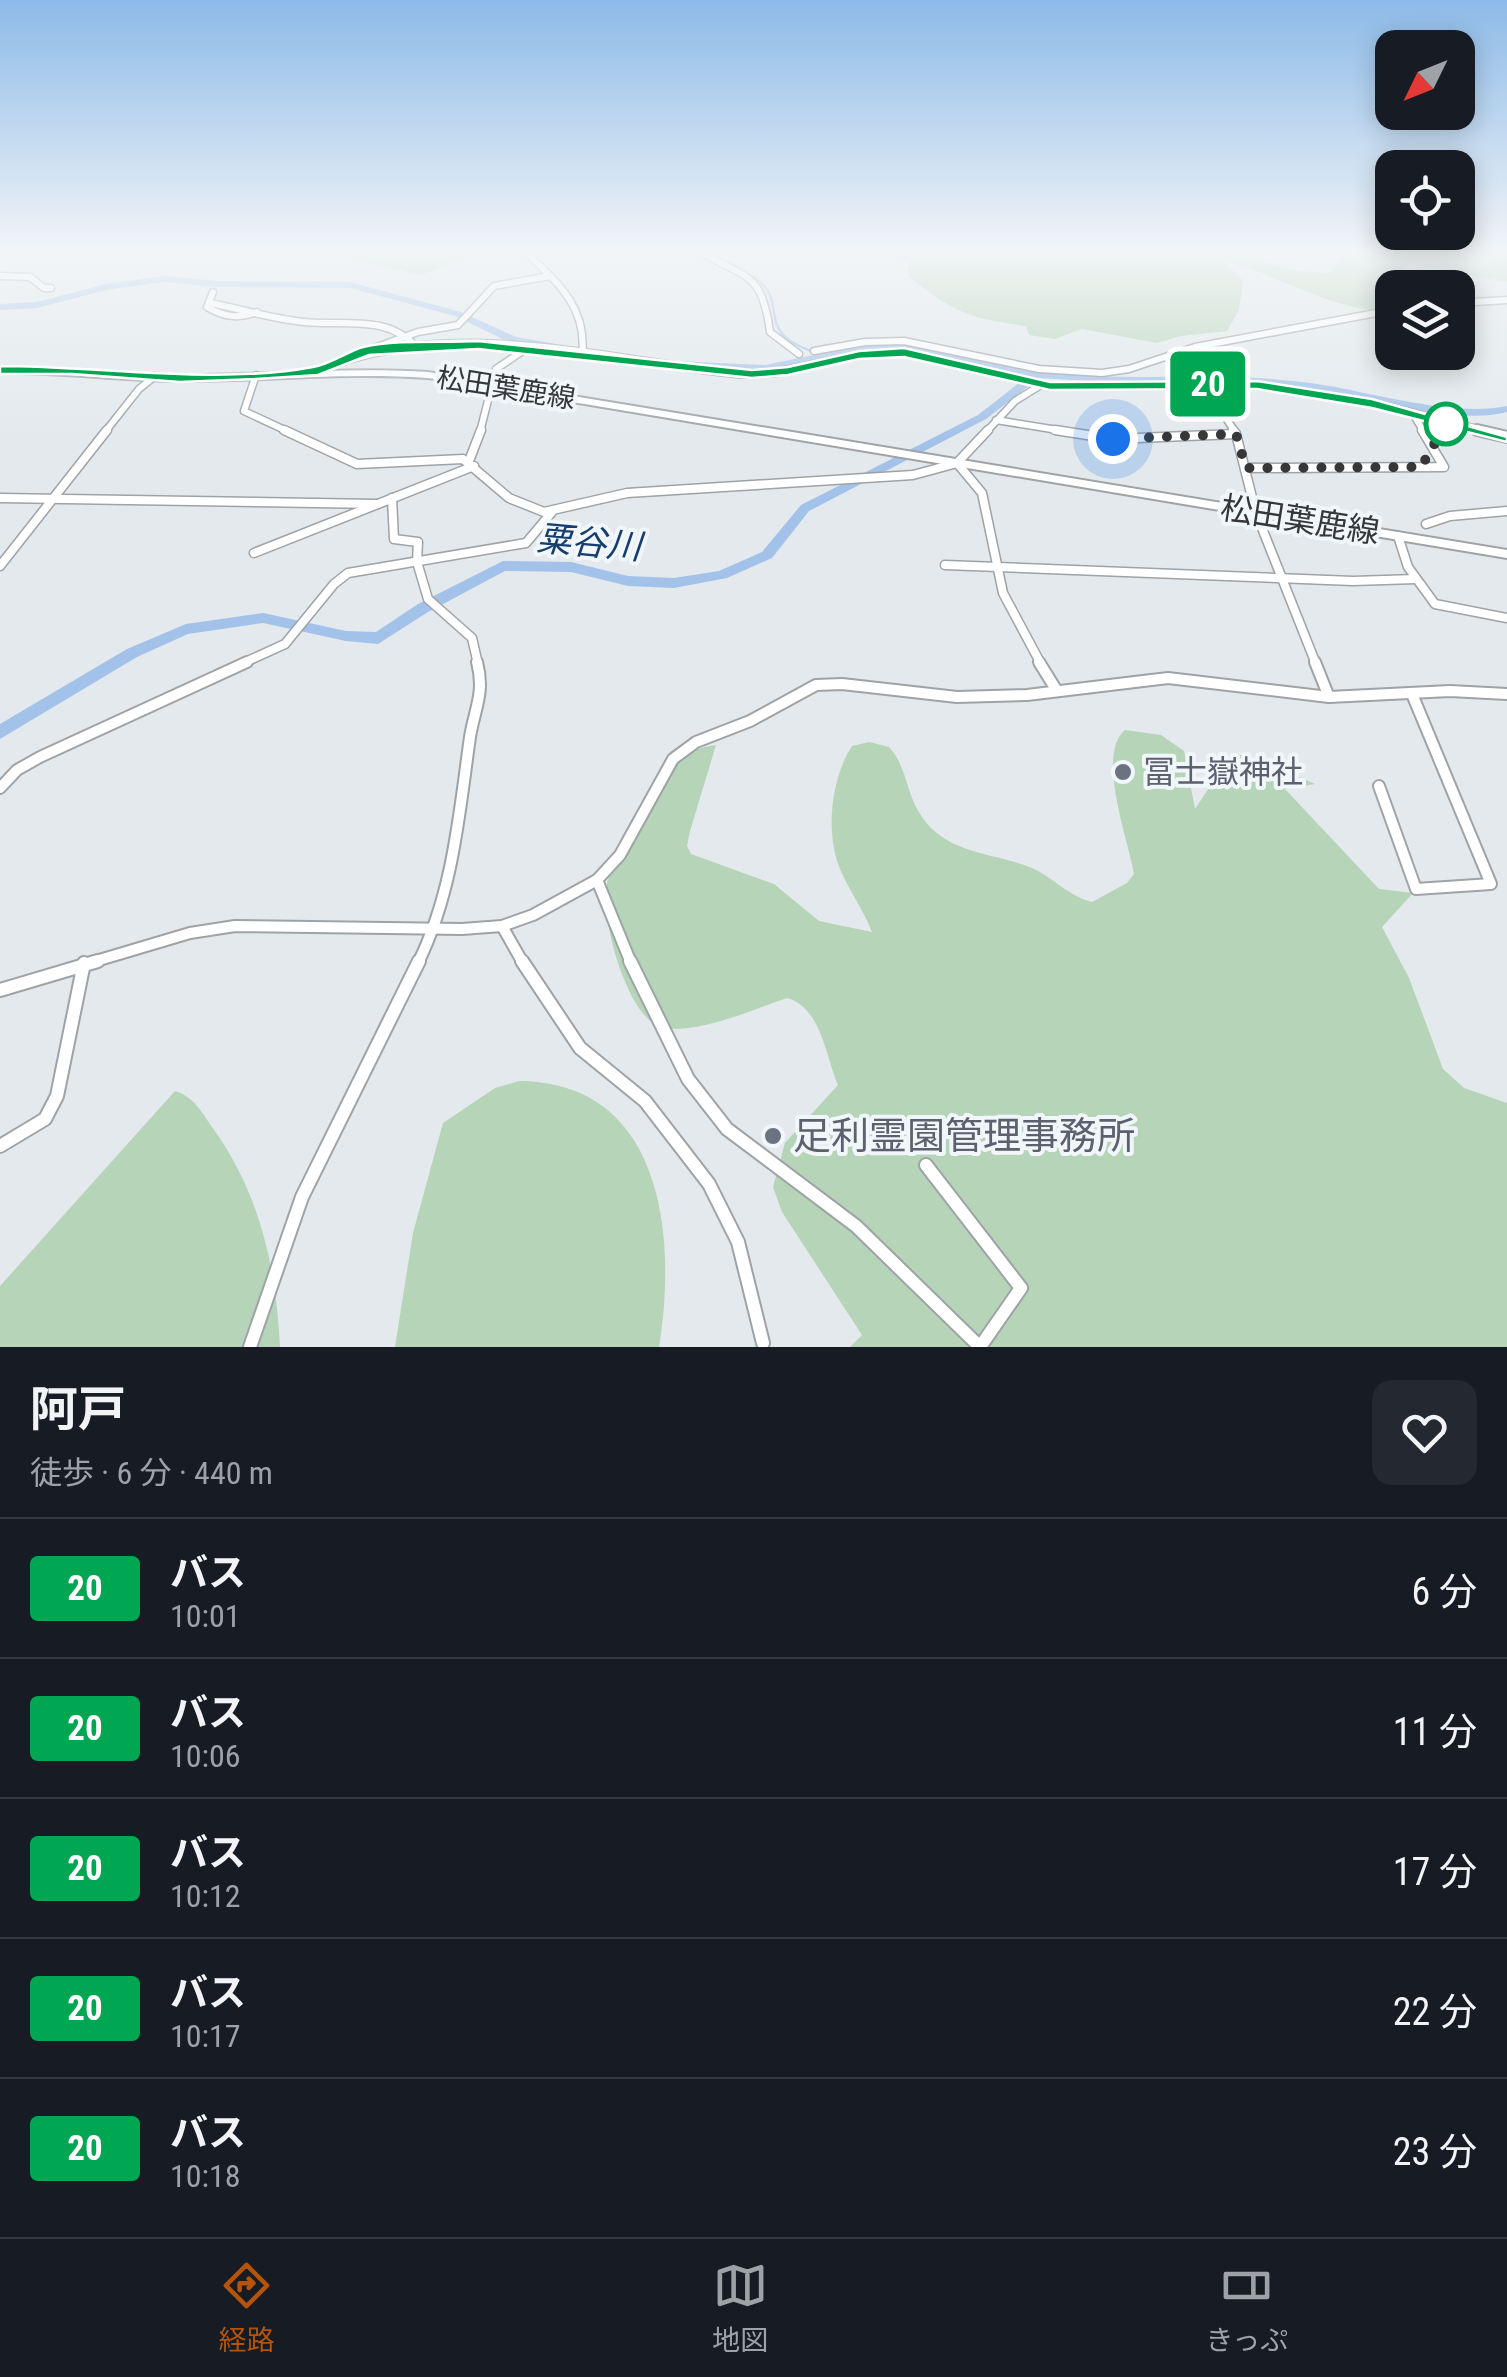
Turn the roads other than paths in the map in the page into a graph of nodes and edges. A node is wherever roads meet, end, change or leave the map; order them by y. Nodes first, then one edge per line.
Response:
1 (220, 314) edge
2 (247, 314) edge
3 (271, 314) edge
4 (468, 314) edge
5 (581, 314) edge
6 (767, 314) edge
7 (1371, 314) edge
8 (407, 336) junction
9 (417, 348) junction
10 (527, 348) junction
11 (366, 351) junction
12 (814, 351) dead end
13 (799, 354) dead end
14 (582, 356) junction
15 (0, 370) edge
16 (318, 371) junction
17 (1103, 374) junction
18 (256, 375) junction
19 (155, 376) junction
20 (1039, 384) junction
21 (1205, 385) junction
22 (492, 386) junction
23 (1108, 387) junction
24 (1413, 414) junction
25 (996, 420) junction
26 (1236, 434) junction
27 (1507, 437) edge
28 (957, 463) junction
29 (472, 464) junction
30 (1246, 468) junction
31 (56, 497) junction
32 (0, 498) edge
33 (392, 498) junction
34 (377, 504) junction
35 (1507, 511) edge
36 (552, 512) junction
37 (1256, 514) junction
38 (1426, 524) dead end
39 (1398, 536) junction
40 (254, 553) dead end
41 (1507, 554) edge
42 (417, 562) junction
43 (945, 564) dead end
44 (994, 565) junction
45 (0, 566) edge
46 (1281, 578) junction
47 (1416, 579) junction
48 (1507, 618) edge
49 (1057, 691) junction
50 (1412, 694) junction
51 (1507, 694) edge
52 (1329, 697) junction
53 (1380, 786) dead end
54 (0, 788) edge
55 (597, 880) junction
56 (502, 926) junction
57 (435, 928) junction
58 (84, 964) junction
59 (0, 990) edge
60 (0, 1146) edge
61 (926, 1165) dead end
62 (763, 1343) dead end
63 (250, 1347) edge

1 - 2 street
3 - 8 street
4 - 8 street
5 - 14 street
6 - 13 street
7 - 17 street
8 - 9 street
8 - 11 street
9 - 10 street
9 - 11 street
10 - 14 street
10 - 22 street
11 - 16 street
12 - 17 street
14 - 20 street
15 - 19 main road, 松田葉鹿線
16 - 18 main road, 松田葉鹿線
16 - 22 main road, 松田葉鹿線
17 - 23 street
18 - 19 main road, 松田葉鹿線
18 - 29 street
19 - 31 street
20 - 23 street
20 - 25 street
21 - 23 street
21 - 24 street
21 - 26 street
22 - 28 main road, 松田葉鹿線
22 - 29 street
24 - 27 street
24 - 30 street
25 - 26 street
25 - 28 street
26 - 30 street
28 - 36 street
28 - 37 main road, 松田葉鹿線
28 - 44 street
29 - 33 street
29 - 36 street
30 - 37 street
31 - 32 street
31 - 34 street
31 - 45 street
33 - 34 street
33 - 42 street
34 - 40 street
35 - 38 street
36 - 42 street
37 - 39 main road, 松田葉鹿線
37 - 46 street
39 - 41 main road, 松田葉鹿線
39 - 47 street
42 - 54 street
42 - 57 street
43 - 44 street
44 - 46 street
44 - 49 street
46 - 47 street
46 - 52 street
47 - 48 street
49 - 52 street
49 - 55 street
50 - 51 street
50 - 52 street
50 - 53 street
55 - 56 street
55 - 61 street
56 - 57 street
56 - 62 street
57 - 58 street
57 - 63 street
58 - 59 street
58 - 60 street

